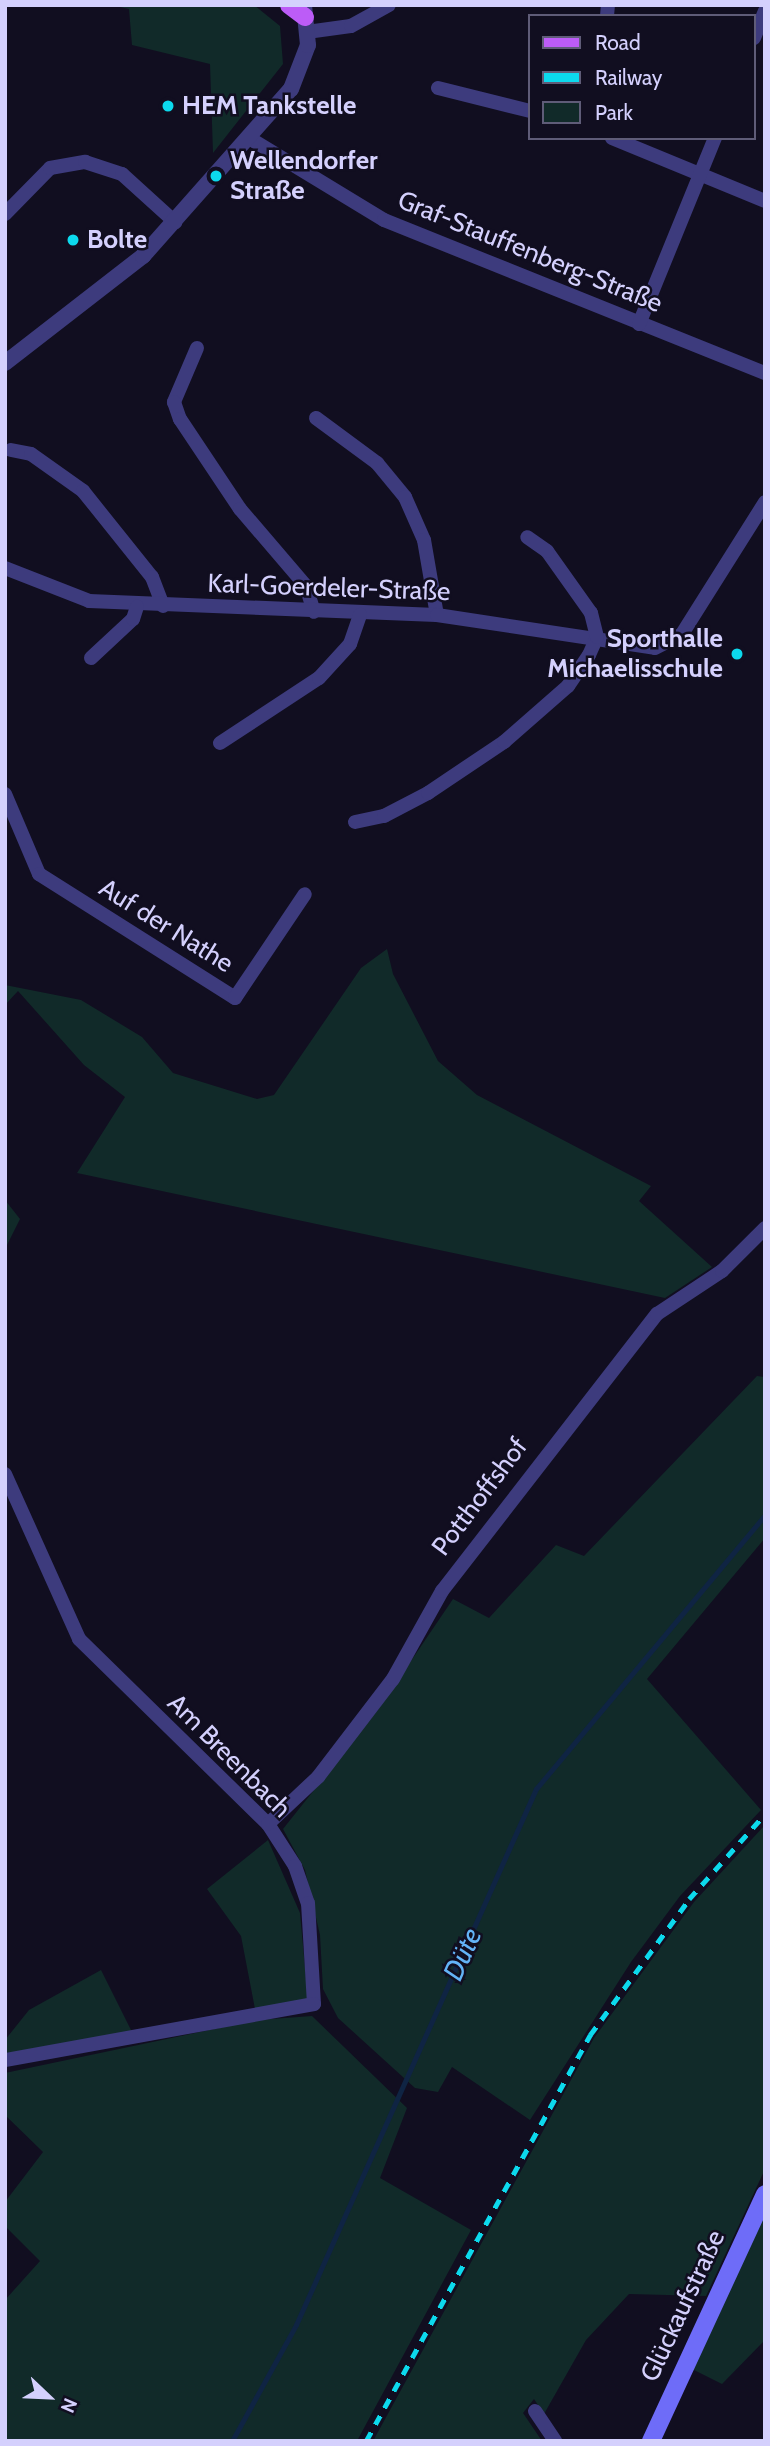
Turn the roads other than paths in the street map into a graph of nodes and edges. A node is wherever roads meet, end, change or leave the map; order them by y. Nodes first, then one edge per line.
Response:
1 (289, 5) edge
2 (389, 5) edge
3 (754, 5) edge
4 (765, 10) edge
5 (306, 18) edge
6 (756, 33) edge
7 (438, 88) dead end
8 (528, 110) edge
9 (249, 138) junction
10 (617, 140) edge
11 (714, 140) edge
12 (702, 172) junction
13 (765, 201) edge
14 (5, 214) edge
15 (175, 222) junction
16 (639, 324) junction
17 (197, 348) dead end
18 (5, 363) edge
19 (765, 373) edge
20 (316, 418) dead end
21 (11, 450) dead end
22 (765, 502) edge
23 (527, 537) dead end
24 (5, 568) edge
25 (163, 606) junction
26 (137, 607) junction
27 (314, 612) junction
28 (360, 615) junction
29 (437, 615) junction
30 (597, 637) junction
31 (91, 658) dead end
32 (220, 743) dead end
33 (5, 794) edge
34 (355, 822) dead end
35 (305, 894) dead end
36 (765, 1228) edge
37 (5, 1474) edge
38 (268, 1824) junction
39 (5, 2060) edge
40 (765, 2194) edge
41 (536, 2411) dead end
42 (555, 2441) edge
43 (650, 2441) edge

1 - 5 main road
2 - 5 street
3 - 4 street
4 - 6 street
5 - 9 street
7 - 8 street
9 - 15 street
9 - 16 street, Graf-Stauffenberg-Straße
10 - 12 street
11 - 12 street
12 - 13 street
12 - 16 street
14 - 15 street
15 - 18 street
16 - 19 street, Graf-Stauffenberg-Straße
17 - 27 street
20 - 29 street
21 - 25 street
22 - 30 street, Karl-Goerdeler-Straße
23 - 30 street
24 - 26 street, Karl-Goerdeler-Straße
25 - 26 street, Karl-Goerdeler-Straße
25 - 27 street, Karl-Goerdeler-Straße
26 - 31 street
27 - 28 street, Karl-Goerdeler-Straße
28 - 29 street, Karl-Goerdeler-Straße
28 - 32 street
29 - 30 street, Karl-Goerdeler-Straße
30 - 34 street
33 - 35 street, Auf der Nathe
36 - 38 street, Potthoffshof
37 - 38 street, Am Breenbach
38 - 39 street, Am Breenbach
40 - 43 main road, Glückaufstraße
41 - 42 street

